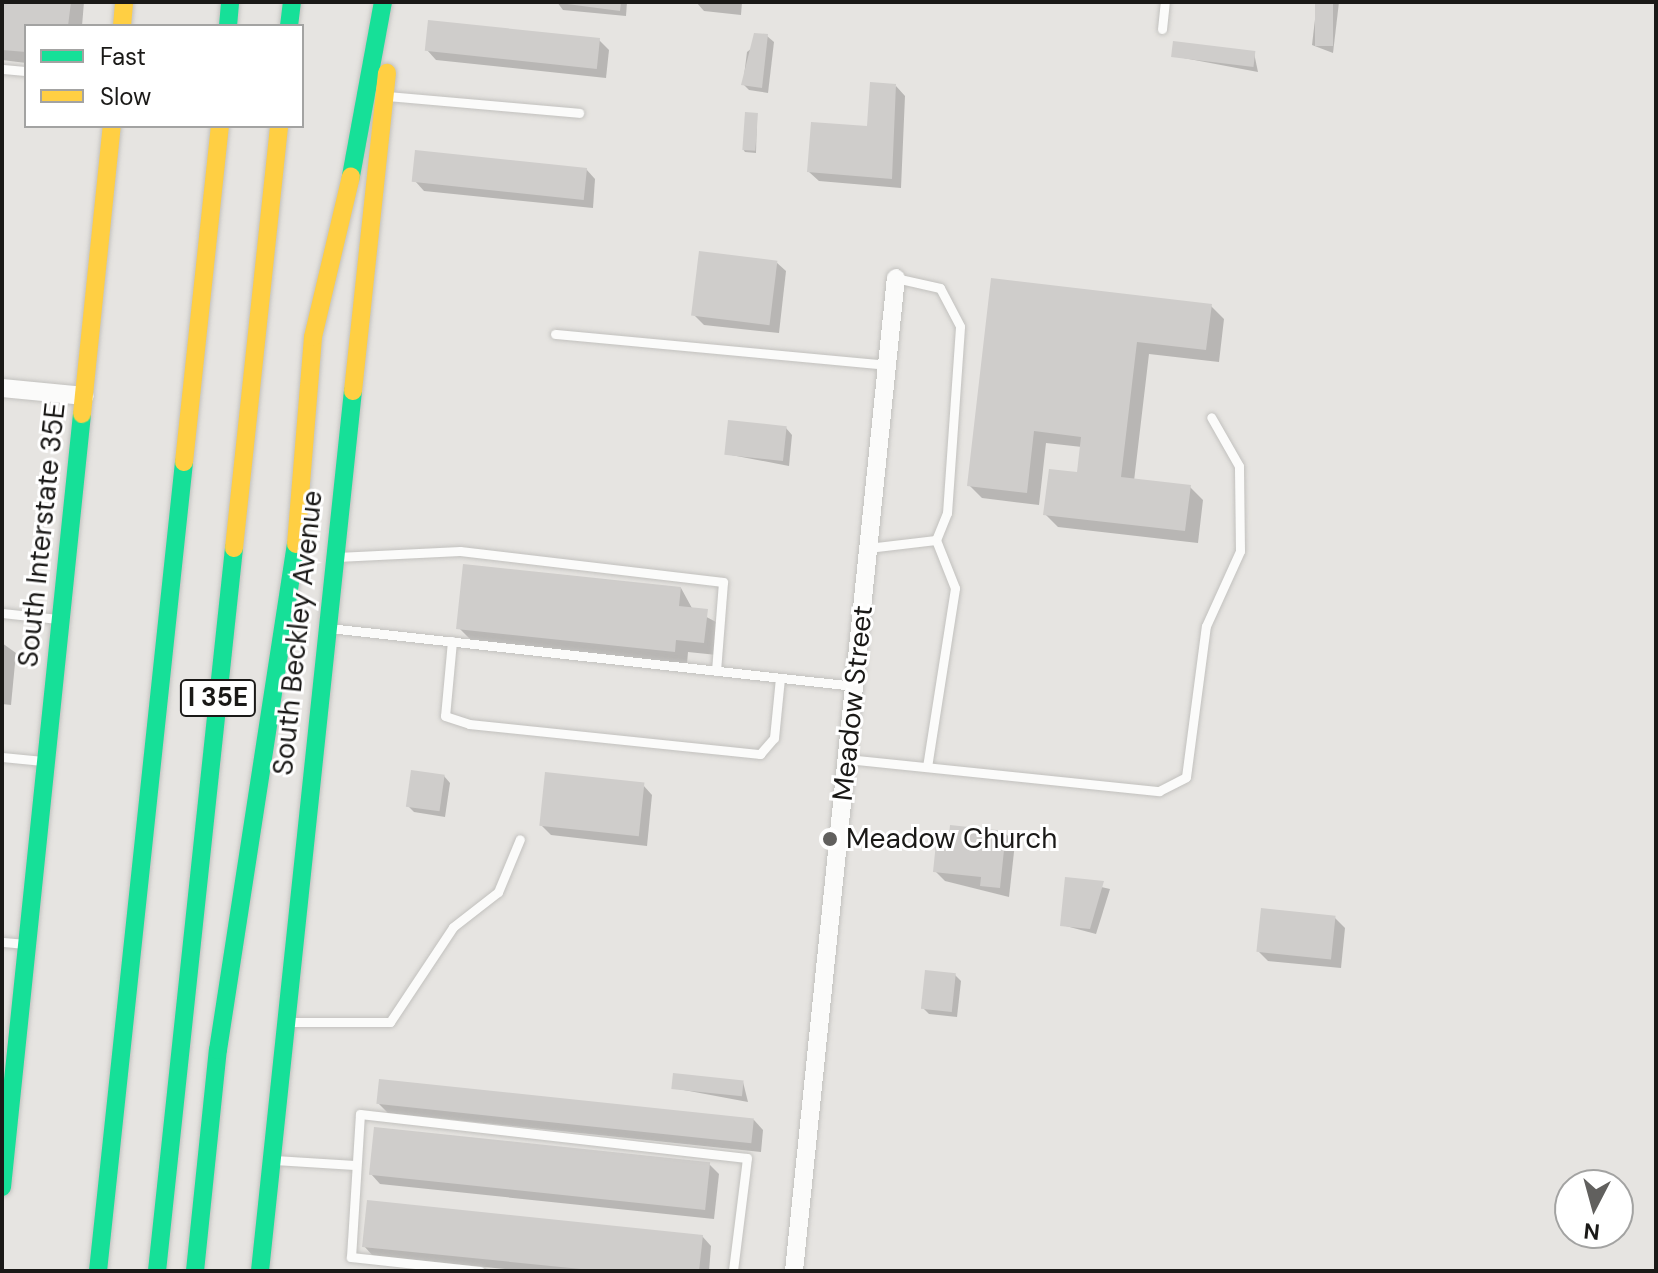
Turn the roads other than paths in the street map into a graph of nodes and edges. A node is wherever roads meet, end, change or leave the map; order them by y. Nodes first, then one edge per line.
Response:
1 (124, 2) edge
2 (230, 2) edge
3 (292, 2) edge
4 (383, 2) edge
5 (391, 2) edge
6 (1165, 2) edge
7 (122, 24) edge
8 (228, 24) edge
9 (289, 24) edge
10 (1162, 29) dead end
11 (2, 69) edge
12 (24, 71) edge
13 (386, 96) junction
14 (579, 113) dead end
15 (112, 128) edge
16 (220, 128) edge
17 (279, 128) edge
18 (896, 278) joint
19 (555, 334) dead end
20 (887, 365) junction
21 (2, 388) edge
22 (85, 396) junction
23 (1211, 417) dead end
24 (936, 540) junction
25 (868, 548) junction
26 (333, 557) junction
27 (2, 613) edge
28 (62, 619) junction
29 (325, 627) junction
30 (452, 641) junction
31 (716, 671) junction
32 (780, 678) junction
33 (854, 686) junction
34 (2, 757) edge
35 (847, 759) junction
36 (47, 762) junction
37 (927, 767) junction
38 (520, 839) dead end
39 (2, 942) edge
40 (28, 945) junction
41 (286, 1022) junction
42 (6, 1115) edge
43 (271, 1160) junction
44 (354, 1165) junction
45 (2, 1187) edge
46 (98, 1271) edge
47 (157, 1271) edge
48 (195, 1271) edge
49 (260, 1271) edge
50 (480, 1271) edge
51 (733, 1271) edge
52 (794, 1271) edge

1 - 7 main road
2 - 8 main road
3 - 9 main road
4 - 48 main road
5 - 13 main road, South Beckley Avenue
6 - 10 lane
11 - 12 lane
13 - 14 lane
13 - 26 main road, South Beckley Avenue
15 - 22 main road, South Interstate 35E
16 - 46 main road, I 35E
17 - 47 main road, I 35E
18 - 20 street, Meadow Street
18 - 24 lane
19 - 20 lane
20 - 25 street, Meadow Street
21 - 22 street
22 - 28 main road, South Interstate 35E
23 - 37 lane
24 - 25 lane
24 - 37 lane
25 - 33 street, Meadow Street
26 - 29 main road, South Beckley Avenue
26 - 31 lane
27 - 28 lane
28 - 36 main road, South Interstate 35E
29 - 30 lane
29 - 41 main road, South Beckley Avenue
30 - 31 lane
30 - 32 lane
31 - 32 lane
32 - 33 lane
33 - 35 street, Meadow Street
34 - 36 lane
35 - 37 lane
35 - 52 street, Meadow Street
36 - 40 main road, South Interstate 35E
38 - 41 lane
39 - 40 lane
40 - 42 main road, South Interstate 35E
41 - 43 main road, South Beckley Avenue
42 - 45 main road, South Interstate 35E
43 - 44 lane
43 - 49 main road, South Beckley Avenue
44 - 50 lane
44 - 51 lane

